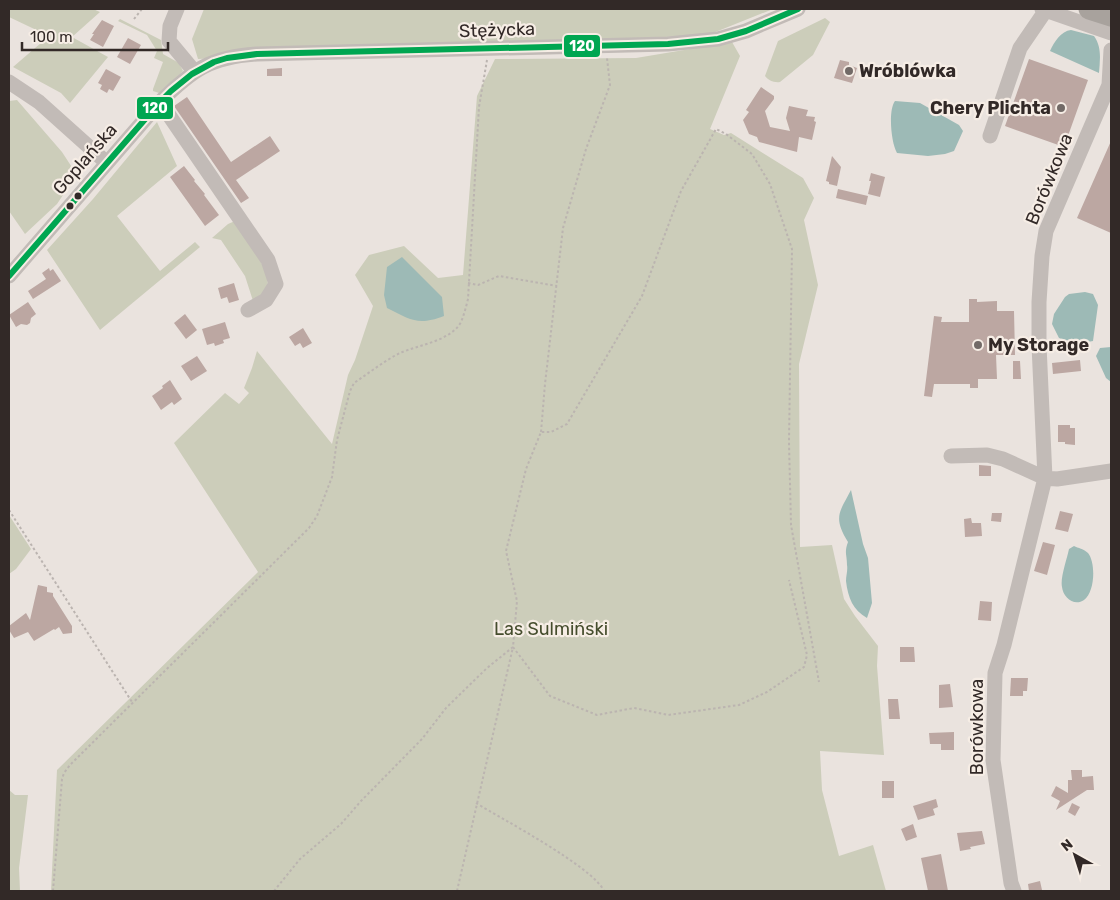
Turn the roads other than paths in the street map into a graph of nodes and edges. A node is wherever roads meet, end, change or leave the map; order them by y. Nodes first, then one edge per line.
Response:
1 (177, 9) edge
2 (798, 9) edge
3 (1044, 9) edge
4 (1089, 9) edge
5 (1111, 16) edge
6 (1111, 33) edge
7 (1111, 50) edge
8 (194, 71) junction
9 (9, 82) edge
10 (160, 102) junction
11 (990, 136) dead end
12 (107, 162) junction
13 (9, 276) edge
14 (248, 310) dead end
15 (951, 456) dead end
16 (1111, 472) edge
17 (1045, 478) junction
18 (1014, 891) edge

1 - 8 street
2 - 8 street, Stężycka
3 - 6 street
3 - 11 street
4 - 5 highway
7 - 17 street, Borówkowa
8 - 10 street, Goplańska
9 - 12 street
10 - 12 street, Goplańska
10 - 14 street
12 - 13 street, Goplańska
15 - 17 street
16 - 17 street
17 - 18 street, Borówkowa

